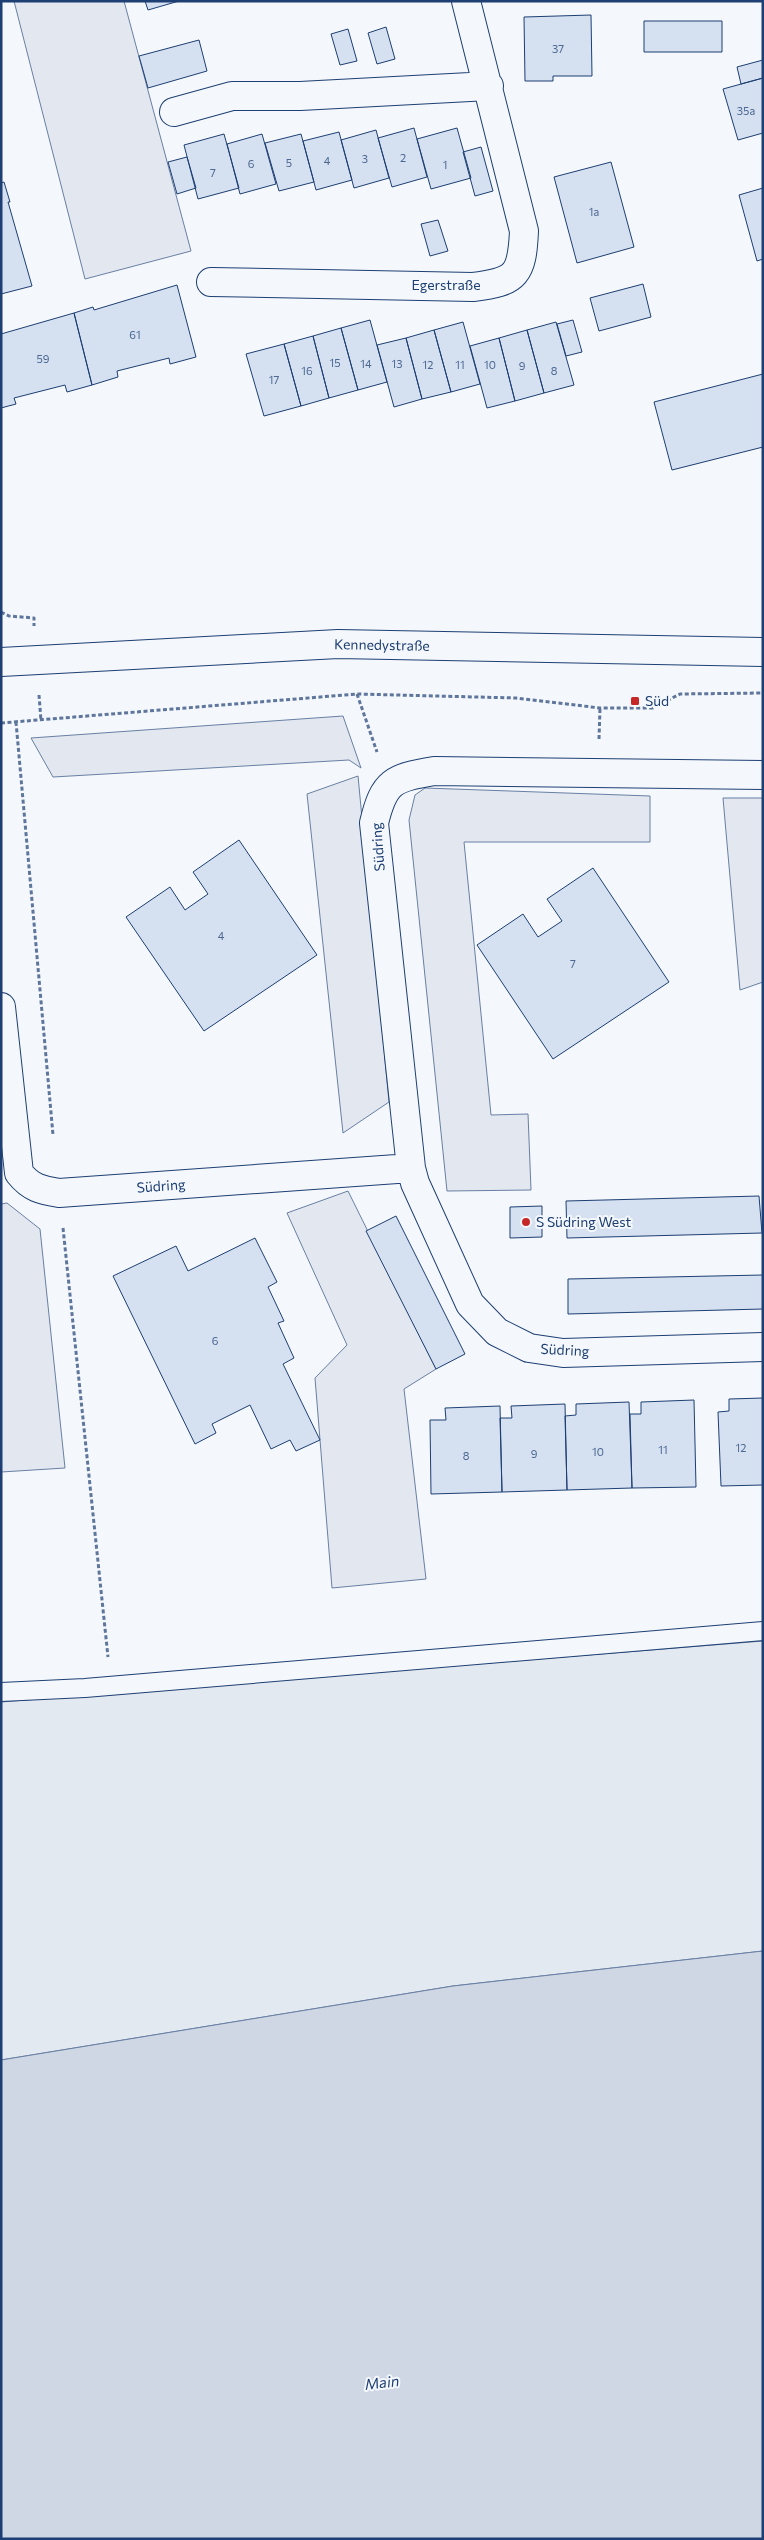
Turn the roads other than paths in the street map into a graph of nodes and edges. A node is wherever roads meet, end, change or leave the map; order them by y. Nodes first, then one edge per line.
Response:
1 (466, 1) edge
2 (489, 86) junction
3 (174, 112) dead end
4 (211, 282) dead end
5 (763, 652) edge
6 (1, 662) edge
7 (763, 775) edge
8 (1, 1006) edge
9 (411, 1168) junction
10 (763, 1348) edge
11 (763, 1631) edge
12 (1, 1692) edge

1 - 2 street, Egerstraße
2 - 3 street
2 - 4 street, Egerstraße
5 - 6 street, Kennedystraße
7 - 9 street, Südring
8 - 9 street, Südring
9 - 10 street, Südring
11 - 12 lane

